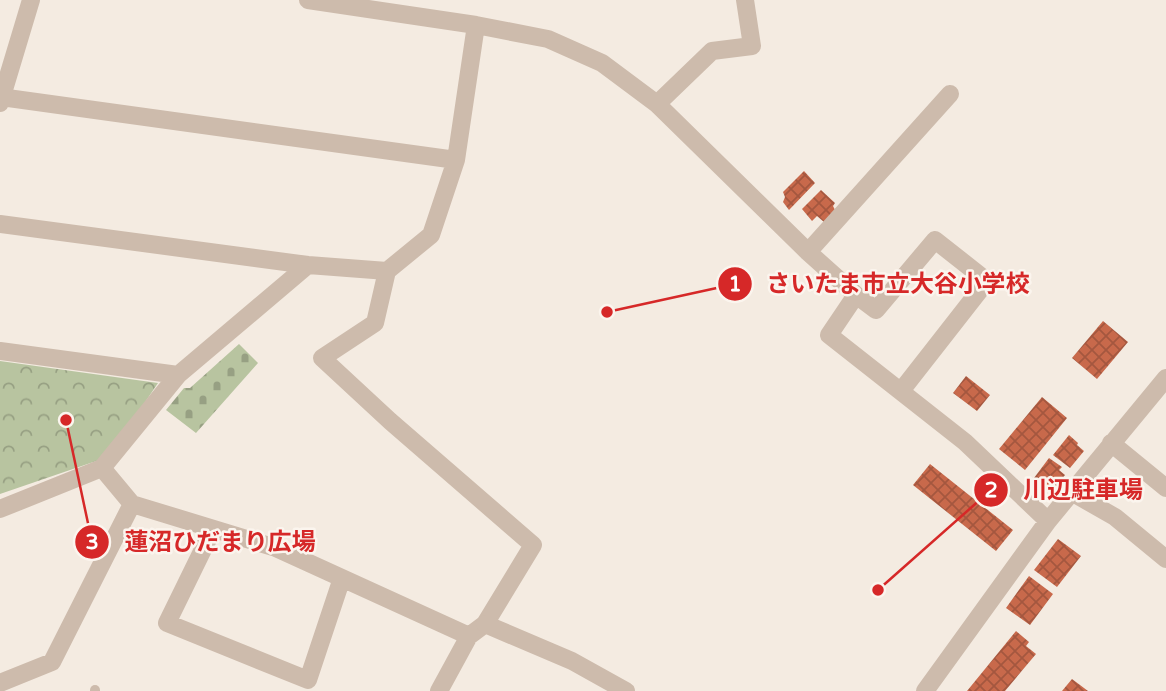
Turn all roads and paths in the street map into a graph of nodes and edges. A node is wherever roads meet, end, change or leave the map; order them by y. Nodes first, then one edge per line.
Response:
1 (30, 0) edge
2 (308, 0) edge
3 (745, 0) edge
4 (331, 1) edge
5 (476, 25) junction
6 (950, 94) dead end
7 (1, 99) edge
8 (657, 104) junction
9 (456, 160) junction
10 (0, 224) edge
11 (808, 252) junction
12 (308, 265) junction
13 (387, 271) junction
14 (856, 295) junction
15 (0, 351) edge
16 (178, 375) junction
17 (1166, 377) edge
18 (901, 391) junction
19 (1111, 443) junction
20 (102, 468) junction
21 (1166, 488) edge
22 (1073, 493) junction
23 (132, 505) junction
24 (0, 509) edge
25 (1048, 521) junction
26 (213, 529) junction
27 (1166, 559) edge
28 (342, 578) junction
29 (485, 624) junction
30 (469, 636) junction
31 (0, 683) edge
32 (439, 691) edge
33 (626, 691) edge
34 (925, 691) edge

1 - 7 street
2 - 4 street
3 - 8 street
4 - 5 street
5 - 8 street
5 - 9 street
6 - 11 street
7 - 9 street
8 - 11 street
9 - 13 street
10 - 12 street
11 - 14 street
12 - 13 street
12 - 16 street
13 - 29 street
14 - 18 street
14 - 18 street
15 - 16 street
16 - 20 street
17 - 19 street
18 - 25 street
19 - 21 street
19 - 22 street
20 - 23 street
20 - 24 street
22 - 25 street
22 - 27 street
23 - 26 street
23 - 31 street
25 - 34 street
26 - 28 street
26 - 28 street
28 - 30 street
29 - 30 street
29 - 33 street
30 - 32 street

